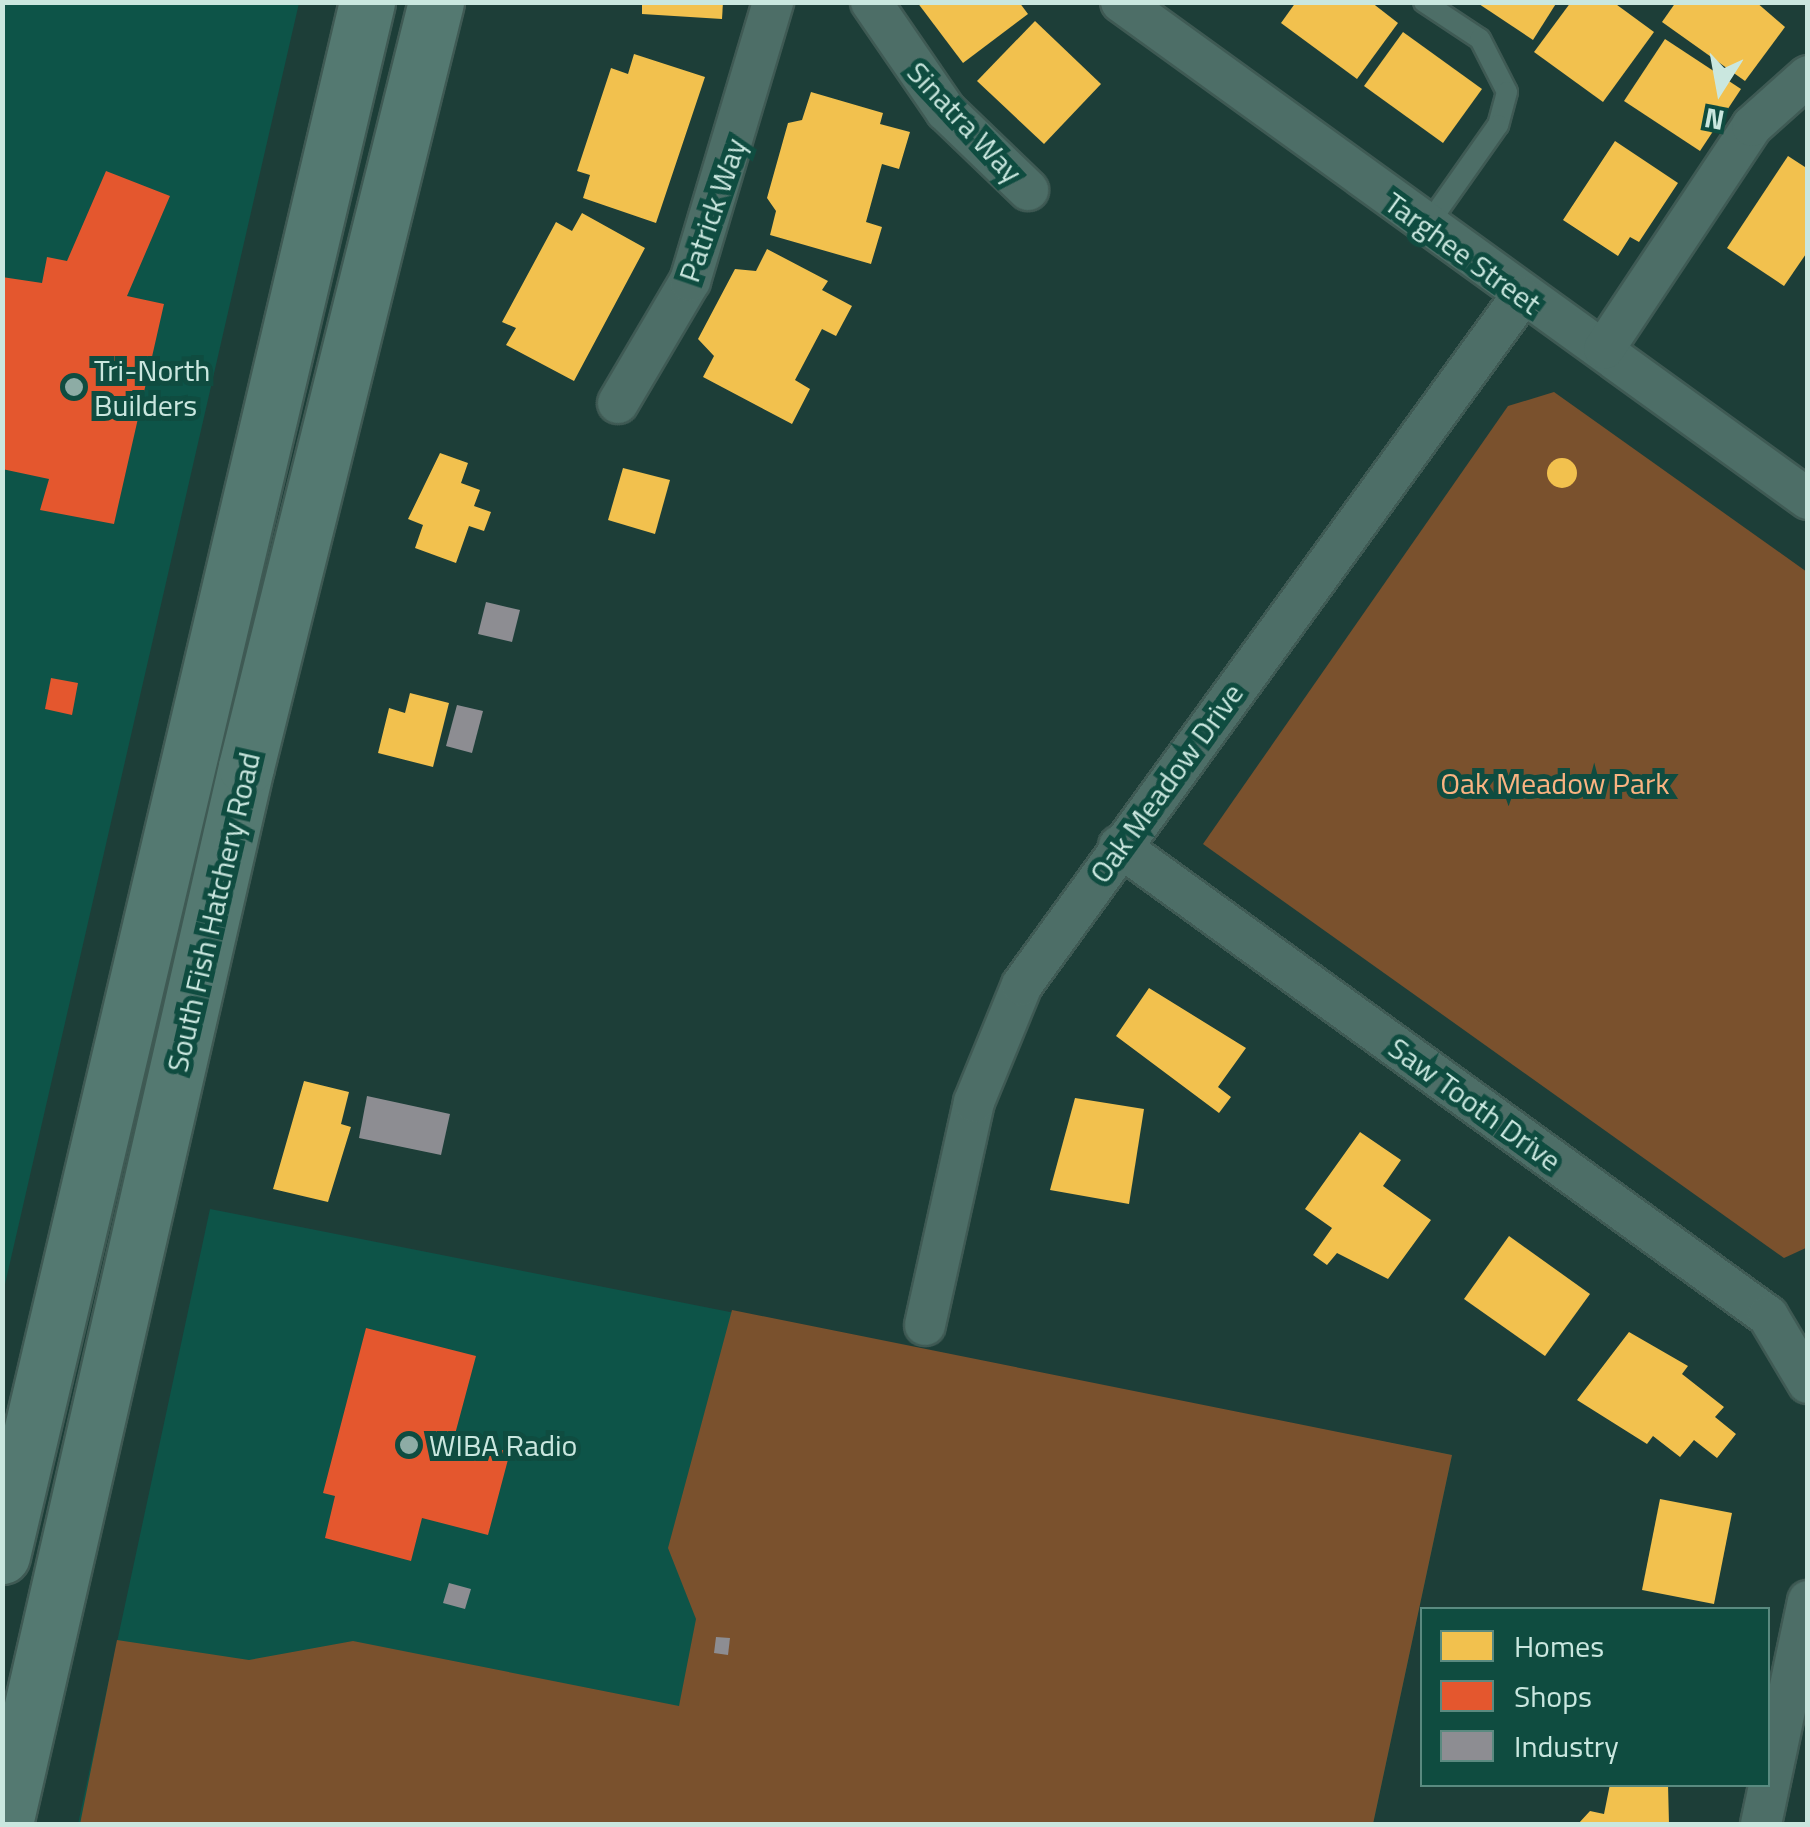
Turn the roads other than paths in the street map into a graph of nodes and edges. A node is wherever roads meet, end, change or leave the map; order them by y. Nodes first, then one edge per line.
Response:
1 (367, 2) edge
2 (436, 2) edge
3 (772, 2) edge
4 (871, 2) edge
5 (1121, 2) edge
6 (1424, 2) edge
7 (1808, 76) edge
8 (1028, 190) dead end
9 (1426, 227) junction
10 (1522, 297) junction
11 (1604, 349) junction
12 (618, 403) dead end
13 (1808, 499) edge
14 (1119, 846) junction
15 (925, 1325) dead end
16 (1808, 1383) edge
17 (18, 1396) edge
18 (2, 1556) edge
19 (1808, 1601) edge
20 (1770, 1778) edge
21 (1768, 1787) edge
22 (5, 1824) edge
23 (1760, 1824) edge

1 - 17 main road, South Fish Hatchery Road
2 - 22 main road, South Fish Hatchery Road
3 - 12 street, Patrick Way
4 - 8 street, Sinatra Way
5 - 9 street, Targhee Street
6 - 9 lane
7 - 11 street
9 - 10 street, Targhee Street
10 - 11 street, Targhee Street
10 - 14 street, Oak Meadow Drive
11 - 13 street, Targhee Street
14 - 15 street, Oak Meadow Drive
14 - 16 street, Saw Tooth Drive
17 - 18 main road, South Fish Hatchery Road
19 - 20 street
21 - 23 street

